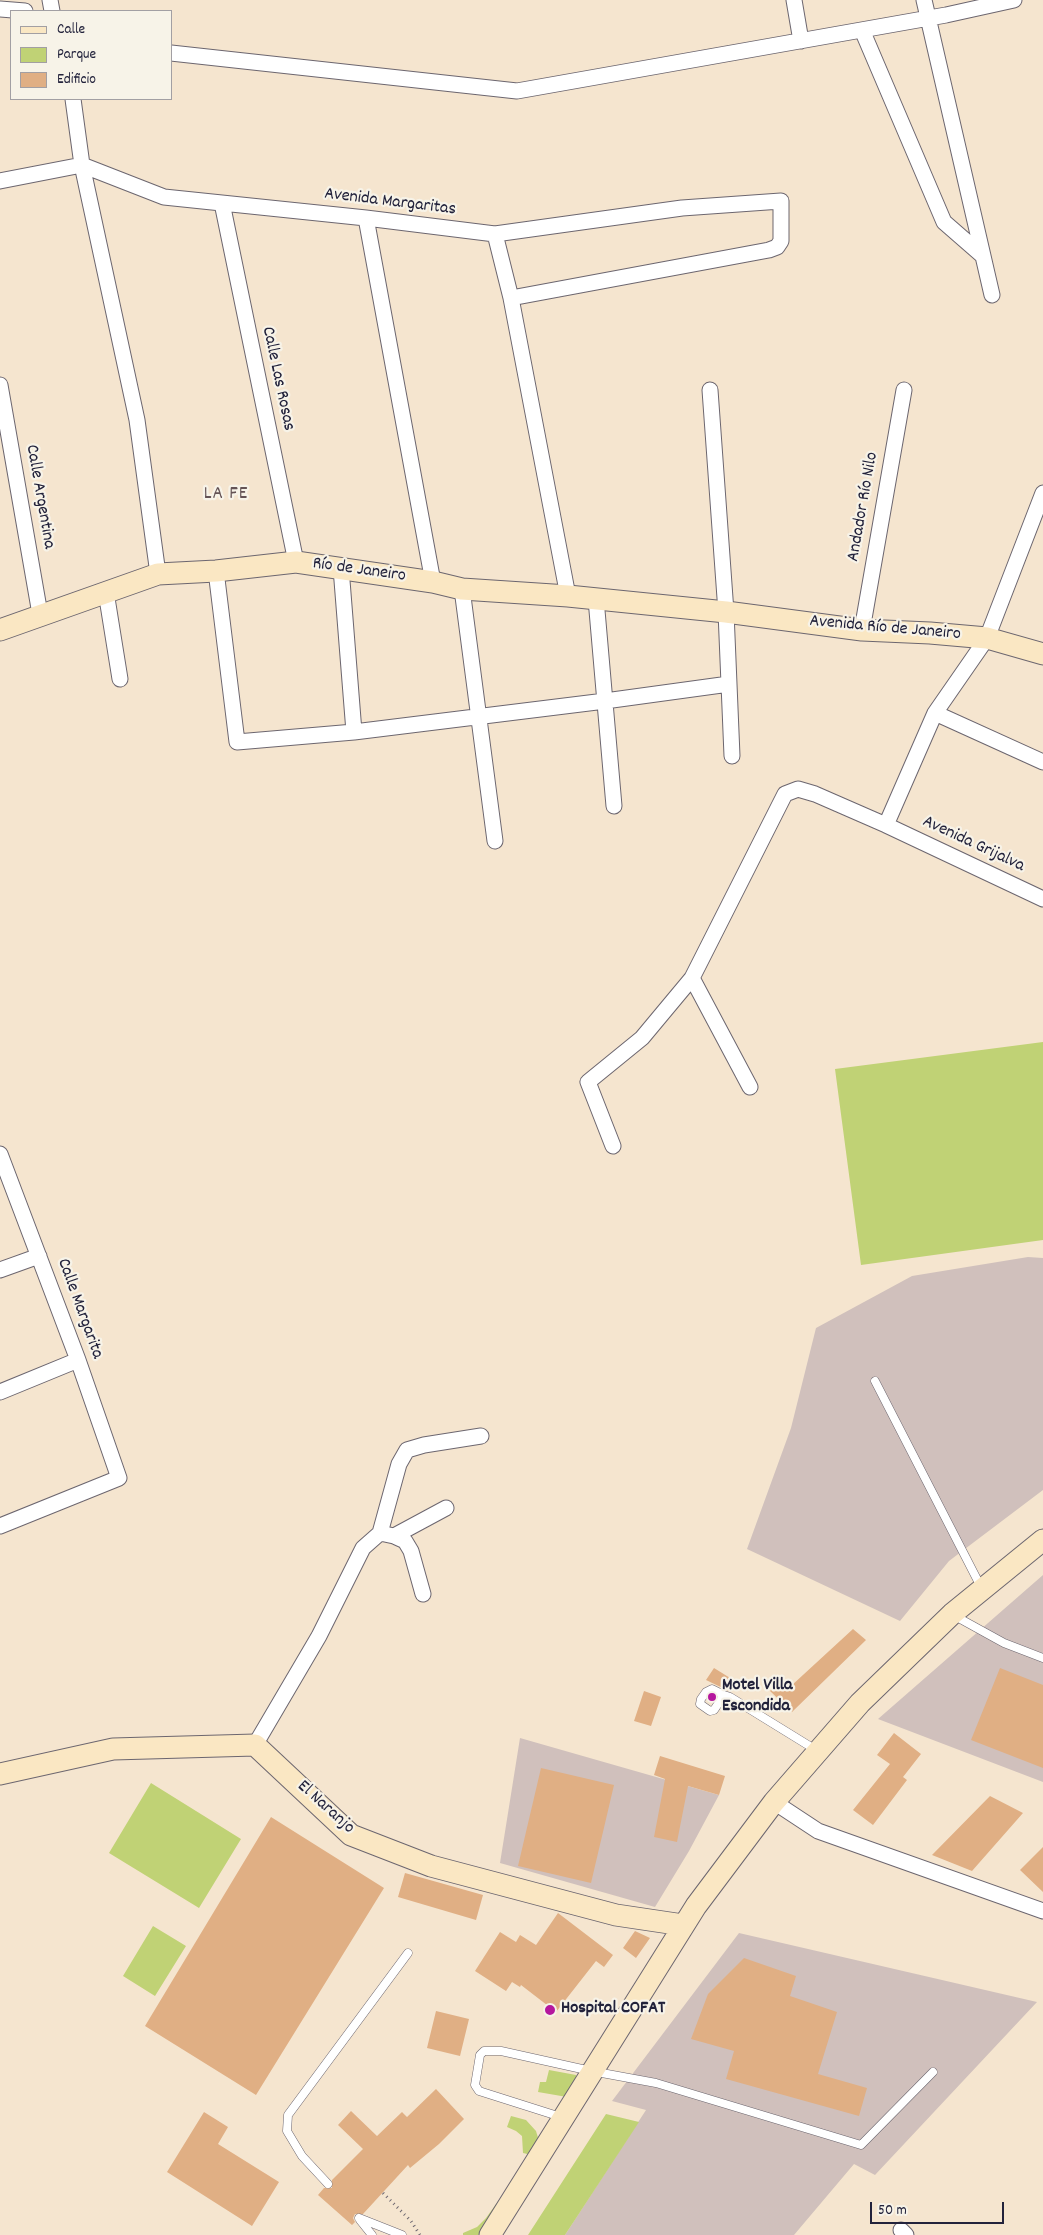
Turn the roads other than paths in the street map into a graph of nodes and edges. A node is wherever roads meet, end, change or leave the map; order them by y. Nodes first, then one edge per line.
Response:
1 (794, 0) edge
2 (924, 0) edge
3 (1014, 0) edge
4 (0, 9) edge
5 (12, 10) edge
6 (927, 19) junction
7 (862, 30) junction
8 (801, 41) junction
9 (172, 53) edge
10 (73, 100) edge
11 (82, 165) junction
12 (0, 181) edge
13 (222, 204) junction
14 (366, 218) junction
15 (495, 234) junction
16 (983, 256) junction
17 (992, 295) dead end
18 (511, 298) junction
19 (0, 385) edge
20 (710, 390) dead end
21 (904, 390) dead end
22 (1043, 493) edge
23 (296, 562) junction
24 (341, 568) junction
25 (216, 571) junction
26 (158, 574) junction
27 (432, 582) junction
28 (462, 589) junction
29 (106, 592) junction
30 (568, 596) junction
31 (596, 600) junction
32 (726, 612) junction
33 (40, 614) junction
34 (0, 630) edge
35 (862, 630) junction
36 (986, 638) junction
37 (1043, 654) edge
38 (120, 678) dead end
39 (729, 684) junction
40 (605, 701) junction
41 (935, 713) junction
42 (478, 716) junction
43 (354, 732) junction
44 (732, 756) dead end
45 (1043, 762) edge
46 (614, 806) dead end
47 (886, 825) junction
48 (495, 841) dead end
49 (1043, 899) edge
50 (692, 978) junction
51 (750, 1087) dead end
52 (613, 1146) dead end
53 (0, 1154) edge
54 (39, 1256) junction
55 (0, 1270) edge
56 (78, 1360) junction
57 (874, 1381) dead end
58 (0, 1392) edge
59 (481, 1436) dead end
60 (446, 1508) dead end
61 (0, 1526) edge
62 (387, 1534) junction
63 (1043, 1540) edge
64 (982, 1589) junction
65 (423, 1594) dead end
66 (952, 1614) junction
67 (1043, 1658) edge
68 (724, 1694) dead end
69 (255, 1745) junction
70 (817, 1751) junction
71 (0, 1774) edge
72 (774, 1802) junction
73 (1043, 1911) edge
74 (683, 1925) junction
75 (408, 1953) dead end
76 (591, 2071) junction
77 (933, 2072) dead end
78 (563, 2118) junction
79 (328, 2184) dead end
80 (372, 2235) edge
81 (402, 2235) edge
82 (490, 2235) edge

1 - 8 street
2 - 6 street
3 - 6 street
4 - 5 street
6 - 7 street
6 - 16 street
7 - 8 street
7 - 16 street
8 - 9 street
10 - 11 street
11 - 12 street
11 - 13 street, Avenida Margaritas
11 - 26 street
13 - 14 street, Avenida Margaritas
13 - 23 street, Calle Las Rosas
14 - 15 street, Avenida Margaritas
14 - 27 street
15 - 18 street
15 - 18 street, Avenida Margaritas
16 - 17 street
18 - 30 street
19 - 33 street, Calle Argentina
20 - 32 street
21 - 35 street, Andador Río Nilo
22 - 36 street
23 - 24 street, Río de Janeiro
23 - 25 street, Río de Janeiro
24 - 27 street, Río de Janeiro
24 - 43 street
25 - 26 street, Río de Janeiro
25 - 43 street
26 - 29 street, Río de Janeiro
27 - 28 street, Río de Janeiro
28 - 30 street, Río de Janeiro
28 - 42 street
29 - 33 street, Río de Janeiro
29 - 38 street
30 - 31 street, Río de Janeiro
31 - 32 street, Río de Janeiro
31 - 40 street
32 - 35 street, Avenida Río de Janeiro
32 - 39 street
33 - 34 street, Río de Janeiro
35 - 36 street, Avenida Río de Janeiro
36 - 37 street, Avenida Río de Janeiro
36 - 41 street
39 - 40 street
39 - 44 street
40 - 42 street
40 - 46 street
41 - 45 street
41 - 47 street
42 - 43 street
42 - 48 street
47 - 49 street, Avenida Grijalva
47 - 50 street, Avenida Grijalva
50 - 51 street
50 - 52 street, Avenida Grijalva
53 - 54 street, Calle Margarita
54 - 55 street
54 - 56 street, Calle Margarita
56 - 58 street
56 - 61 street, Calle Margarita
57 - 64 lane
59 - 62 street
60 - 62 street
62 - 65 street
62 - 69 street
63 - 64 street
64 - 66 street
66 - 67 lane
66 - 70 street
68 - 70 lane
69 - 71 street
69 - 74 street, El Naranjo
70 - 72 street
72 - 73 street
72 - 74 street
74 - 76 street
75 - 79 lane
76 - 77 lane
76 - 78 street
76 - 78 lane
78 - 82 street
80 - 81 lane

